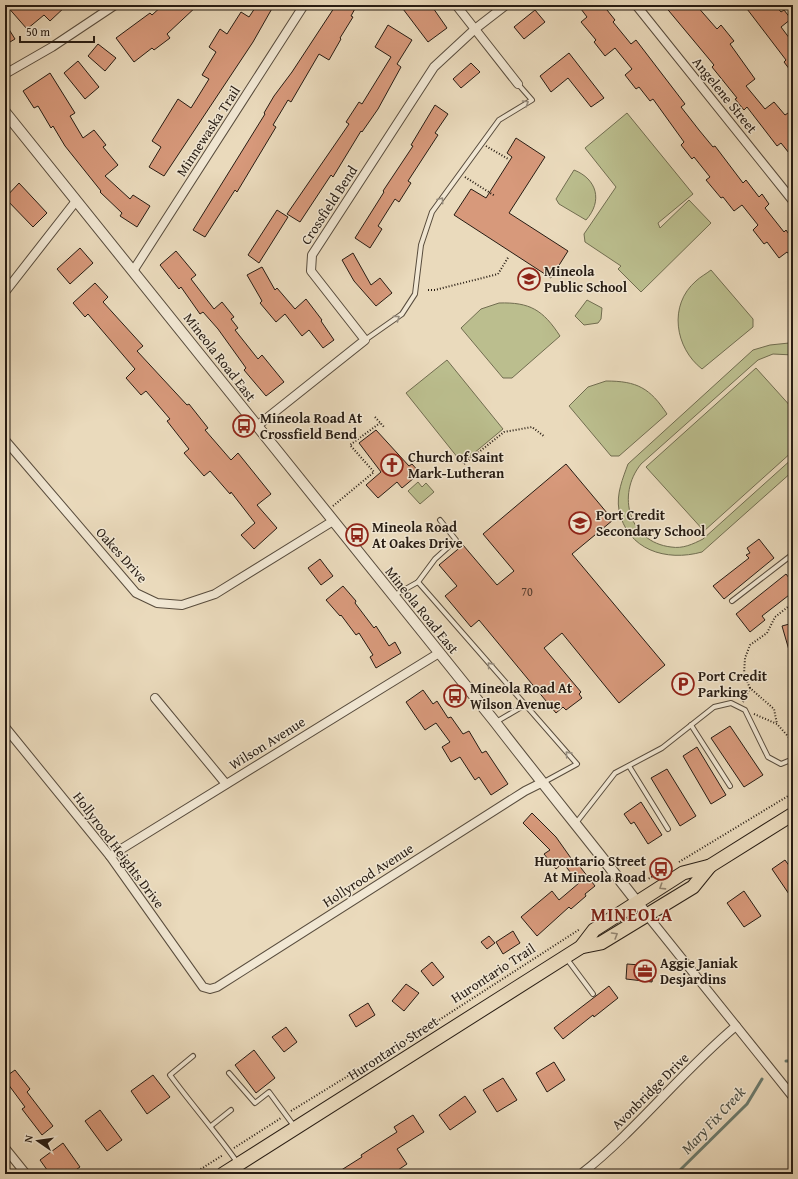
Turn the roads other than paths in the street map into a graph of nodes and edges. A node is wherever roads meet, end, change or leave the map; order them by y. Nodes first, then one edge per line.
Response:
1 (115, 5) edge
2 (304, 5) edge
3 (456, 5) edge
4 (506, 5) edge
5 (636, 5) edge
6 (475, 29) junction
7 (5, 74) edge
8 (518, 84) joint
9 (5, 112) edge
10 (76, 200) junction
11 (793, 201) edge
12 (133, 271) junction
13 (5, 292) edge
14 (365, 340) junction
15 (257, 426) junction
16 (5, 440) edge
17 (440, 520) dead end
18 (333, 521) junction
19 (793, 554) edge
20 (418, 582) junction
21 (393, 596) junction
22 (732, 601) dead end
23 (438, 653) junction
24 (155, 698) dead end
25 (525, 705) junction
26 (495, 722) junction
27 (691, 725) junction
28 (5, 727) edge
29 (793, 759) edge
30 (629, 766) junction
31 (542, 783) junction
32 (226, 784) junction
33 (730, 786) dead end
34 (793, 814) edge
35 (576, 823) junction
36 (668, 829) dead end
37 (110, 856) junction
38 (710, 866) junction
39 (638, 902) junction
40 (647, 915) junction
41 (581, 947) junction
42 (565, 957) junction
43 (210, 989) joint
44 (593, 994) dead end
45 (736, 1026) junction
46 (193, 1056) dead end
47 (229, 1073) dead end
48 (793, 1097) edge
49 (230, 1110) dead end
50 (211, 1126) junction
51 (296, 1128) junction
52 (5, 1148) edge
53 (238, 1164) junction
54 (26, 1174) edge
55 (223, 1174) edge
56 (582, 1174) edge

1 - 7 street
2 - 12 street, Minnewaska Trail
3 - 6 street
4 - 6 street, Crossfield Bend
5 - 11 street, Angelene Street
6 - 8 street
6 - 14 street, Crossfield Bend
14 -> 8 lane
9 - 10 street, Mineola Road East
10 - 12 street, Mineola Road East
10 - 13 street
12 - 15 street, Mineola Road East
14 - 15 street
15 - 18 street, Mineola Road East
16 - 18 street, Oakes Drive
17 - 20 lane
18 - 21 street, Mineola Road East
19 - 22 lane
20 - 21 lane
25 -> 20 lane
21 - 23 street, Mineola Road East
23 - 26 street, Mineola Road East
23 - 32 street, Wilson Avenue
24 - 32 street
25 - 26 lane
31 -> 25 lane
26 - 31 street, Mineola Road East
27 - 29 lane
27 - 30 lane
27 - 33 lane
28 - 37 street, Hollyrood Heights Drive
30 - 35 lane
30 - 36 lane
31 - 35 street, Mineola Road East
31 - 43 street, Hollyrood Avenue
32 - 37 street, Wilson Avenue
34 - 38 main road, Hurontario Street
35 - 39 street, Mineola Road East
37 - 43 street, Hollyrood Heights Drive
38 -> 39 main road, Hurontario Street
38 - 40 main road, Hurontario Street
39 - 40 street, Mineola Road East
39 - 41 main road, Hurontario Street
41 -> 40 main road, Hurontario Street
40 - 45 street
41 - 42 main road, Hurontario Street
42 - 44 lane
42 - 51 main road, Hurontario Street
45 - 48 street
45 - 56 street, Avonbridge Drive
46 - 50 lane
47 - 51 lane
49 - 50 lane
50 - 53 lane
51 - 53 main road, Hurontario Street
52 - 54 street
53 - 55 main road, Hurontario Street

